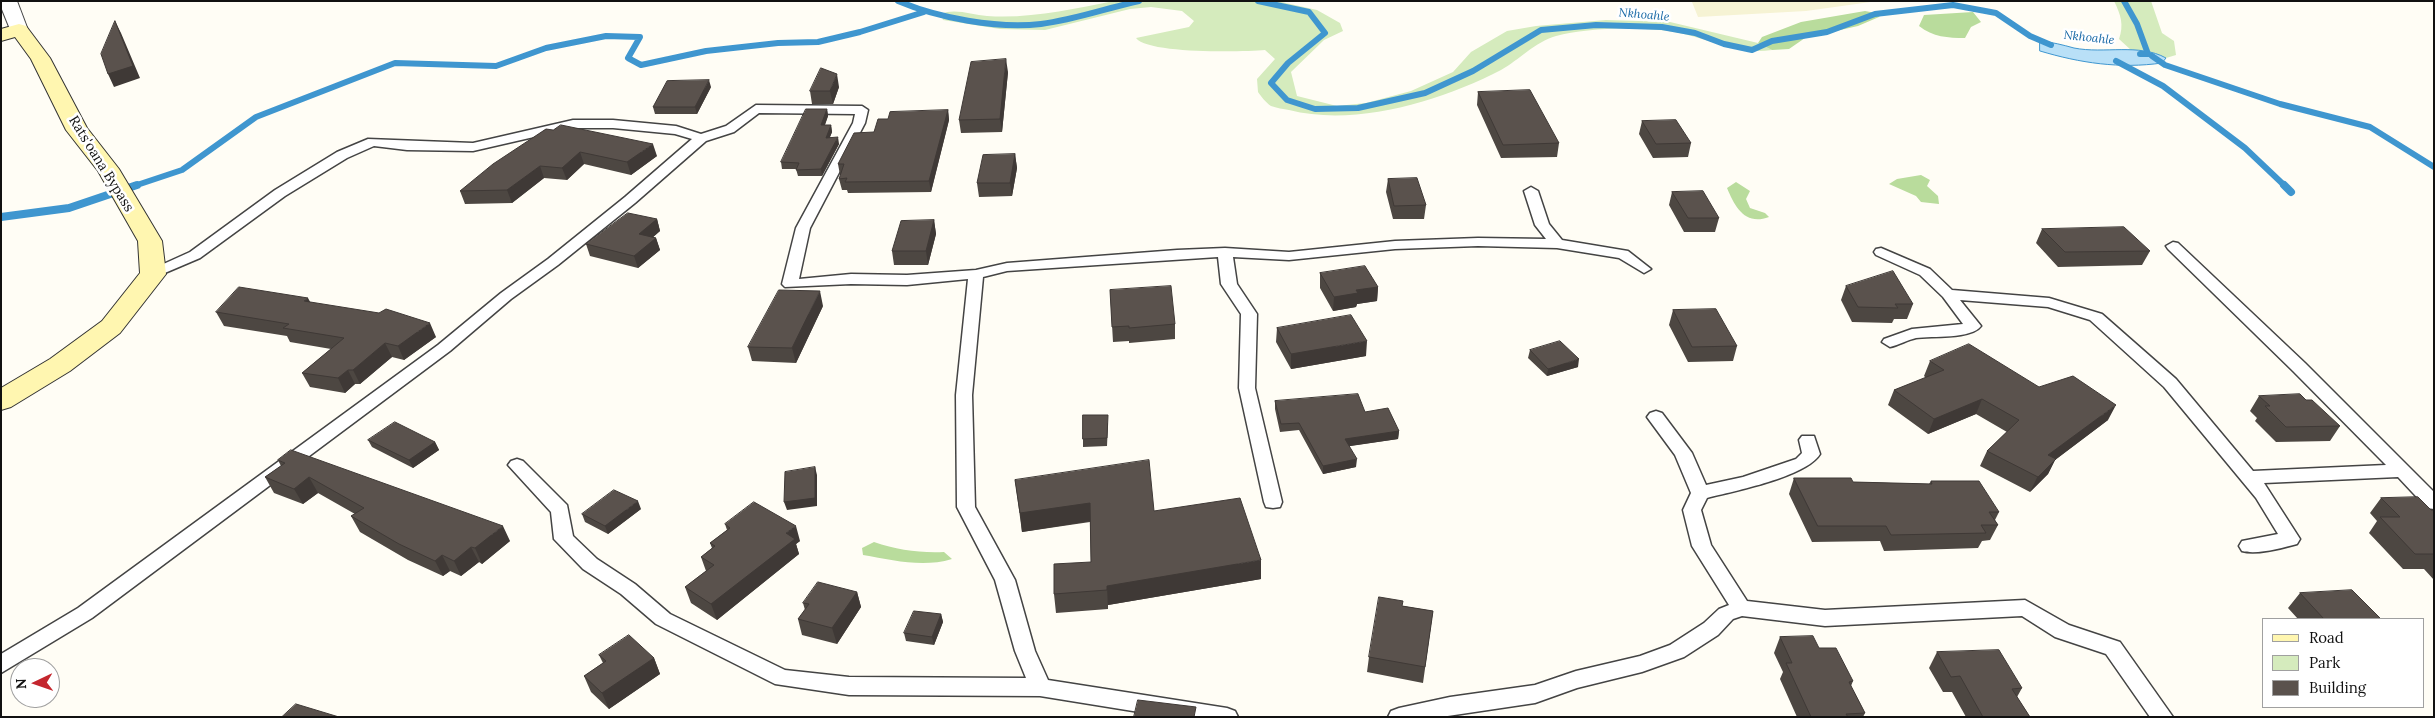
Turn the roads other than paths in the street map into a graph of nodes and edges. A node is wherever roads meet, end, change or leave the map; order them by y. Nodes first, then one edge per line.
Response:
1 (8, 1) edge
2 (10, 32) edge
3 (701, 138) junction
4 (1531, 191) dead end
5 (1557, 244) junction
6 (2172, 246) dead end
7 (1225, 252) junction
8 (1881, 252) dead end
9 (1644, 269) dead end
10 (153, 274) junction
11 (976, 274) junction
12 (1948, 294) junction
13 (1890, 342) dead end
14 (1, 401) edge
15 (1656, 417) dead end
16 (1808, 440) dead end
17 (516, 465) dead end
18 (2400, 471) junction
19 (2249, 477) junction
20 (1700, 493) junction
21 (1273, 502) dead end
22 (2434, 503) edge
23 (2249, 546) dead end
24 (1741, 608) junction
25 (1, 664) edge
26 (1040, 687) junction
27 (1227, 717) edge
28 (1399, 717) edge
29 (2162, 717) edge

1 - 2 street
2 - 10 street, Rats'oana Bypass
3 - 10 lane
3 - 11 lane
3 - 25 lane
4 - 5 lane
5 - 7 lane
5 - 9 lane
6 - 18 lane
7 - 11 lane
7 - 21 lane
8 - 12 lane
10 - 14 street
11 - 26 lane
12 - 13 lane
12 - 19 lane
15 - 20 lane
16 - 20 lane
17 - 26 lane
18 - 19 lane
18 - 22 lane
19 - 23 lane
20 - 24 lane
24 - 28 lane
24 - 29 lane
26 - 27 lane

